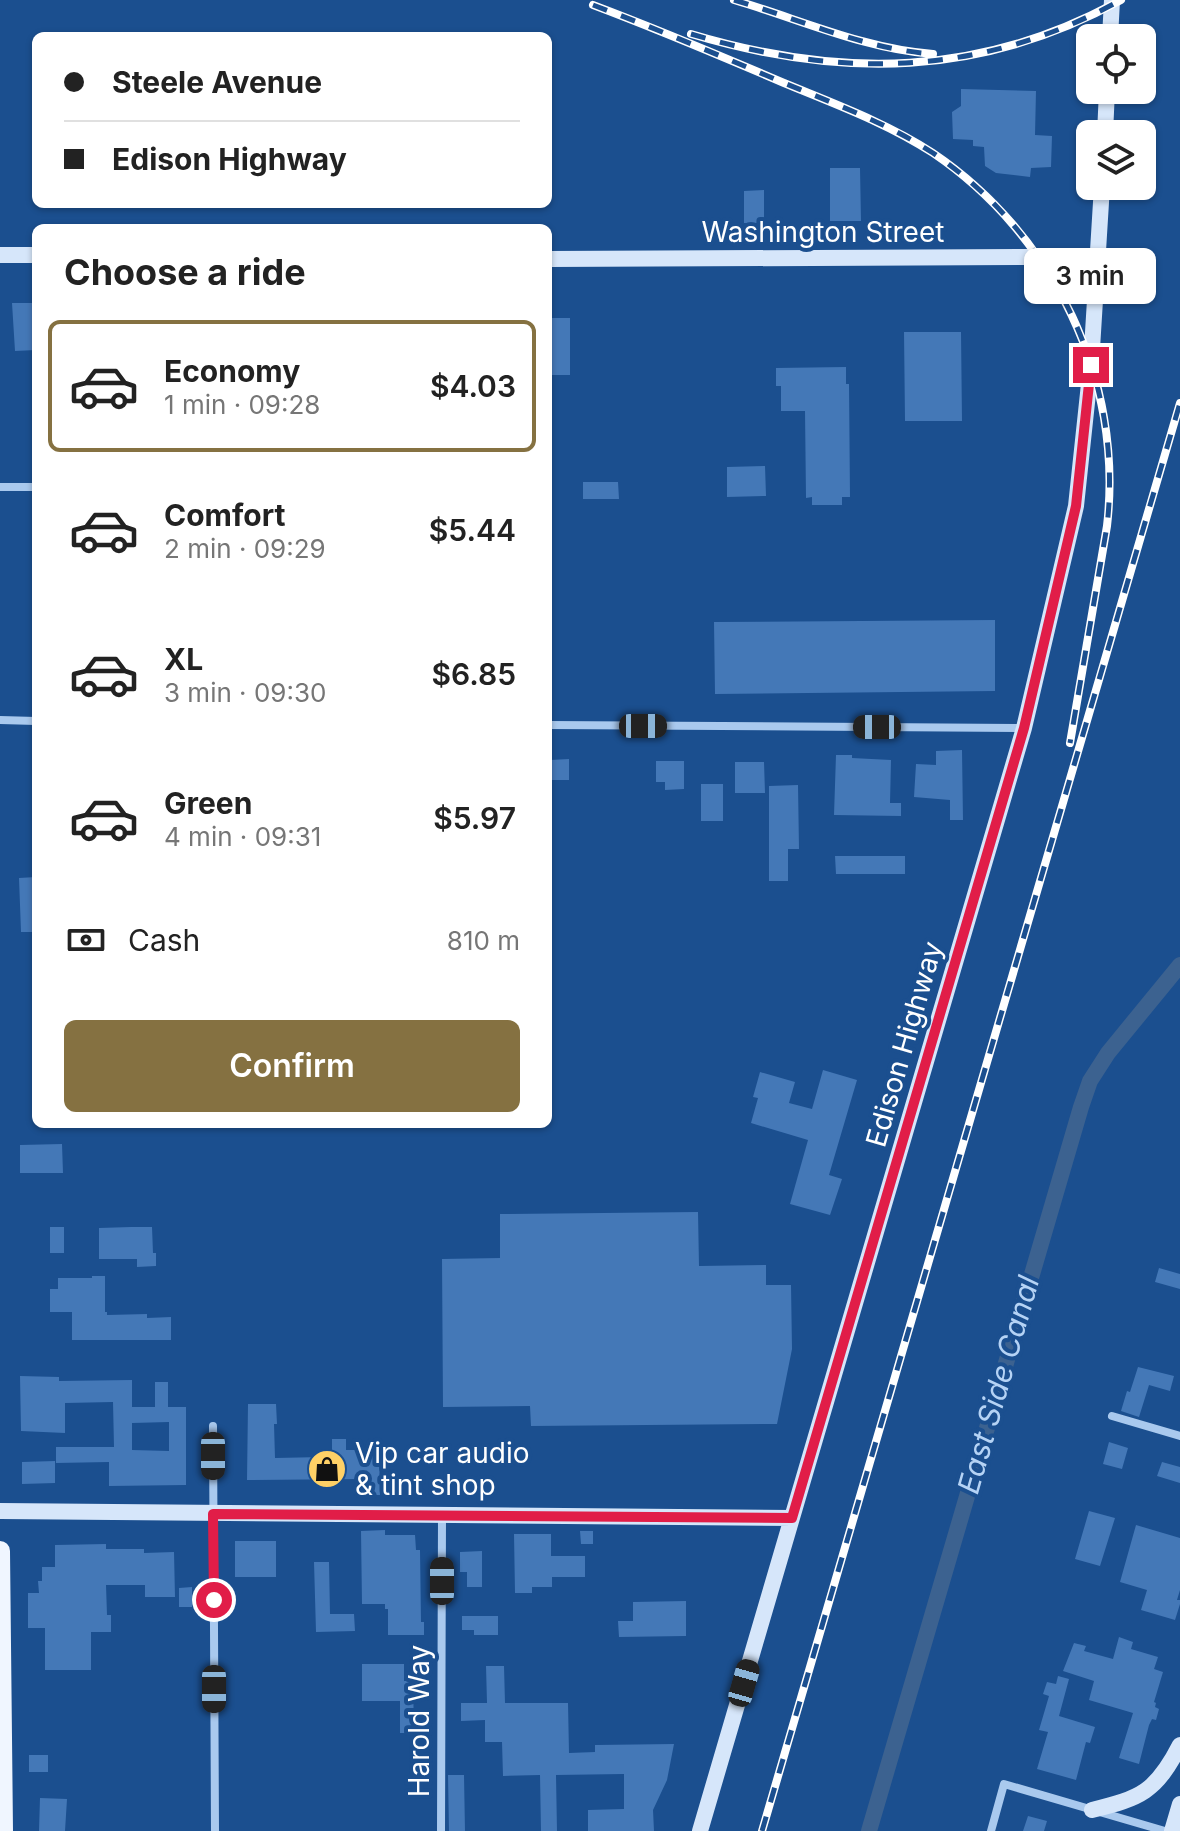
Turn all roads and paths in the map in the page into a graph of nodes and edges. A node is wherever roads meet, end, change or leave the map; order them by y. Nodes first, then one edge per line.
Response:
1 (1112, 0) edge
2 (1111, 24) edge
3 (1101, 200) edge
4 (0, 255) edge
5 (32, 255) edge
6 (552, 259) edge
7 (1098, 259) junction
8 (0, 487) edge
9 (32, 487) edge
10 (0, 720) edge
11 (32, 721) edge
12 (552, 725) edge
13 (1024, 728) junction
14 (1112, 1416) dead end
15 (213, 1426) dead end
16 (1180, 1436) edge
17 (0, 1511) edge
18 (213, 1514) junction
19 (442, 1516) junction
20 (792, 1518) junction
21 (0, 1551) edge
22 (1180, 1745) edge
23 (1180, 1804) edge
24 (1092, 1810) junction
25 (3, 1831) edge
26 (215, 1831) edge
27 (441, 1831) edge
28 (700, 1831) edge
29 (991, 1831) edge
30 (1165, 1831) edge
31 (1172, 1831) edge

1 - 2 main road
3 - 7 main road, Edison Highway
4 - 5 main road
6 - 7 main road, Washington Street
7 - 13 main road, Edison Highway
8 - 9 street
10 - 11 street
12 - 13 street
13 - 20 main road, Edison Highway
14 - 16 street
15 - 18 street
17 - 18 main road
18 - 19 main road
18 - 26 street
19 - 20 main road
19 - 27 street, Harold Way
20 - 28 main road, Edison Highway
21 - 25 main road
22 - 24 main road
23 - 31 main road
24 - 29 street
24 - 30 street

